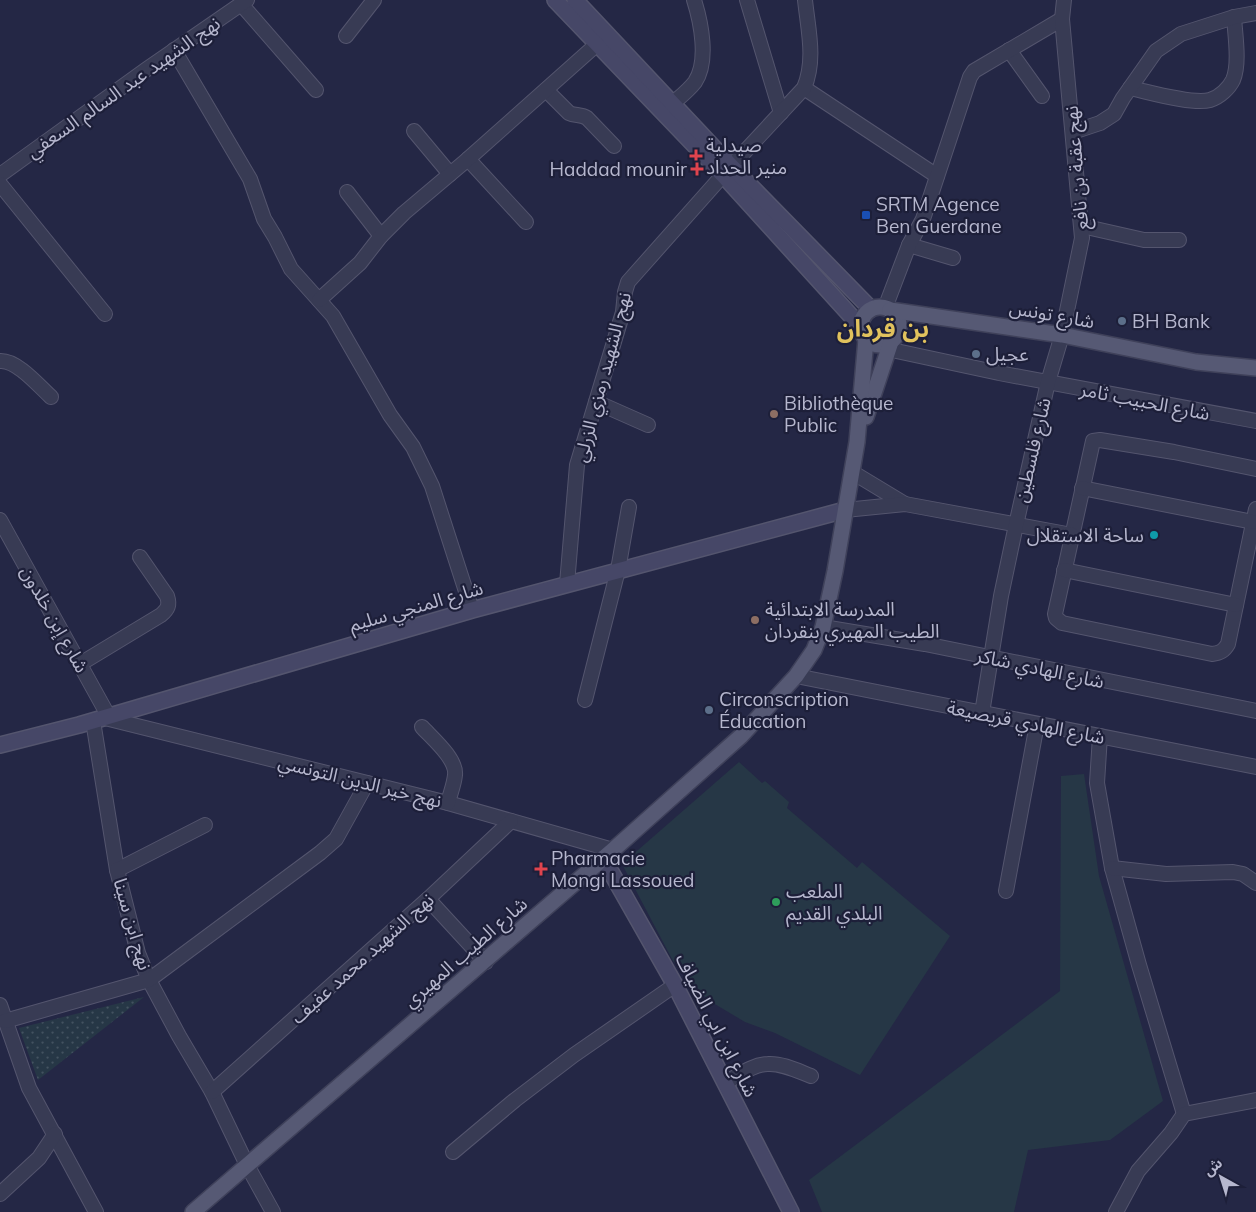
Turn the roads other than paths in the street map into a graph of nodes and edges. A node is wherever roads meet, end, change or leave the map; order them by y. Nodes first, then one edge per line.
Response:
1 (374, 0) edge
2 (556, 0) edge
3 (575, 0) edge
4 (694, 0) edge
5 (747, 0) edge
6 (804, 0) edge
7 (1064, 0) edge
8 (244, 2) edge
9 (1256, 13) edge
10 (1234, 17) junction
11 (1062, 19) junction
12 (346, 36) dead end
13 (602, 39) junction
14 (174, 50) junction
15 (1009, 50) junction
16 (804, 88) junction
17 (1130, 88) junction
18 (316, 90) dead end
19 (546, 90) junction
20 (1042, 96) dead end
21 (672, 104) junction
22 (781, 113) junction
23 (414, 131) dead end
24 (1073, 132) junction
25 (614, 146) dead end
26 (468, 159) junction
27 (727, 171) junction
28 (450, 174) junction
29 (0, 176) edge
30 (937, 176) junction
31 (0, 184) edge
32 (347, 192) dead end
33 (526, 222) dead end
34 (1082, 226) junction
35 (382, 236) junction
36 (1179, 240) dead end
37 (909, 245) junction
38 (953, 258) dead end
39 (319, 300) junction
40 (882, 309) junction
41 (106, 314) dead end
42 (930, 315) junction
43 (899, 325) junction
44 (863, 333) junction
45 (1062, 335) junction
46 (889, 345) junction
47 (0, 361) edge
48 (1256, 368) edge
49 (1048, 382) junction
50 (51, 397) dead end
51 (596, 402) junction
52 (1256, 421) edge
53 (648, 425) dead end
54 (858, 442) junction
55 (1256, 469) edge
56 (852, 472) junction
57 (1082, 488) junction
58 (905, 504) junction
59 (629, 507) dead end
60 (845, 510) junction
61 (1255, 516) edge
62 (0, 520) edge
63 (1016, 524) junction
64 (1072, 535) junction
65 (140, 557) dead end
66 (1250, 567) edge
67 (618, 570) junction
68 (1064, 570) junction
69 (567, 584) junction
70 (1236, 605) junction
71 (472, 610) junction
72 (823, 627) junction
73 (991, 658) junction
74 (80, 664) junction
75 (796, 676) junction
76 (585, 700) dead end
77 (1256, 711) edge
78 (982, 713) junction
79 (102, 719) junction
80 (1037, 724) junction
81 (422, 727) dead end
82 (1100, 736) junction
83 (0, 745) edge
84 (1256, 767) edge
85 (367, 783) junction
86 (448, 803) junction
87 (511, 821) junction
88 (206, 825) dead end
89 (608, 854) junction
90 (1112, 868) junction
91 (117, 870) junction
92 (1256, 882) edge
93 (1006, 891) dead end
94 (428, 899) junction
95 (486, 962) junction
96 (149, 980) junction
97 (675, 985) junction
98 (2, 1011) edge
99 (810, 1076) dead end
100 (725, 1083) junction
101 (212, 1092) junction
102 (1256, 1100) edge
103 (1184, 1114) junction
104 (55, 1134) junction
105 (453, 1152) dead end
106 (247, 1165) junction
107 (0, 1194) edge
108 (96, 1212) edge
109 (193, 1212) edge
110 (273, 1212) edge
111 (791, 1212) edge
112 (1116, 1212) edge

1 - 12 street
2 - 13 street
3 - 13 street
4 - 21 street
5 - 22 street
6 - 16 street
7 - 11 street, نهج عقبة بن نافع
8 - 14 street, نهج الشهيد عبد السالم السعفي
8 - 18 street
9 - 10 street
10 - 17 street
10 - 17 street
11 - 15 street
11 - 24 street, نهج عقبة بن نافع
13 - 19 street
13 - 21 street
13 - 27 street
14 - 29 street, نهج الشهيد عبد السالم السعفي
14 - 39 street
15 - 20 street
15 - 30 street
16 - 22 street, نهج الشهيد رمزي الزرلي
16 - 30 street
17 - 24 street
19 - 25 street
19 - 26 street
21 - 27 street
22 - 27 street, نهج الشهيد رمزي الزرلي
23 - 28 street
24 - 34 street, نهج عقبة بن نافع
26 - 28 street
26 - 33 street
27 - 40 street
27 - 44 street
27 - 51 street, نهج الشهيد رمزي الزرلي
28 - 35 street
30 - 37 street
31 - 41 street
32 - 35 street
34 - 36 street
34 - 45 street, نهج عقبة بن نافع
35 - 39 street
37 - 38 street
37 - 40 street
39 - 71 street
40 - 42 main road, شارع تونس
40 - 43 main road
40 - 44 main road
42 - 43 main road
42 - 45 main road, شارع تونس
43 - 46 main road
44 - 46 main road
44 - 54 main road
45 - 48 main road, شارع تونس
45 - 49 street, شارع فلسطين
46 - 49 street, شارع الحبيب ثامر
46 - 54 main road
47 - 50 street
49 - 52 street, شارع الحبيب ثامر
49 - 63 street, شارع فلسطين
51 - 53 street
51 - 69 street, نهج الشهيد رمزي الزرلي
54 - 56 main road, شارع الطيب المهيري
55 - 57 street
56 - 58 street
56 - 60 main road, شارع الطيب المهيري
57 - 61 street
57 - 64 street
58 - 60 street
58 - 63 street
59 - 67 street
60 - 67 street, شارع المنجي سليم
60 - 72 main road, شارع الطيب المهيري
61 - 66 street
62 - 74 street, شارع إبن خلدون
63 - 64 street
63 - 73 street, شارع فلسطين
64 - 68 street
65 - 74 street
66 - 70 street
67 - 69 street, شارع المنجي سليم
67 - 76 street
68 - 70 street
68 - 70 street
69 - 71 street, شارع المنجي سليم
71 - 79 street, شارع المنجي سليم
72 - 73 street, شارع الهادي شاكر
72 - 75 main road, شارع الطيب المهيري
73 - 77 street, شارع الهادي شاكر
73 - 78 street, شارع فلسطين
74 - 79 street, شارع إبن خلدون
75 - 78 street, شارع الهادي قريصيعة
75 - 89 main road, شارع الطيب المهيري
78 - 80 street, شارع الهادي قريصيعة
79 - 83 street, شارع المنجي سليم
79 - 85 street, نهج خير الدين التونسي
79 - 91 street, نهج ابن سينا
80 - 82 street, شارع الهادي قريصيعة
80 - 93 street
81 - 86 street
82 - 84 street, شارع الهادي قريصيعة
82 - 90 street
85 - 86 street, نهج خير الدين التونسي
85 - 96 street
86 - 87 street, نهج خير الدين التونسي
87 - 89 street, نهج خير الدين التونسي
87 - 94 street, نهج الشهيد محمد عفيف
88 - 91 street
89 - 95 main road, شارع الطيب المهيري
89 - 97 street, شارع ابن ابي الضياف
90 - 92 street
90 - 103 street
91 - 96 street, نهج ابن سينا
94 - 95 street
94 - 101 street, نهج الشهيد محمد عفيف
95 - 106 main road, شارع الطيب المهيري
96 - 98 street
96 - 101 street, نهج ابن سينا
97 - 100 street, شارع ابن ابي الضياف
97 - 105 street
98 - 104 street
99 - 100 street
100 - 111 street, شارع ابن ابي الضياف
101 - 106 street, نهج ابن سينا
102 - 103 street
103 - 112 street
104 - 107 street
104 - 108 street
106 - 109 main road, شارع الطيب المهيري
106 - 110 street, نهج ابن سينا

